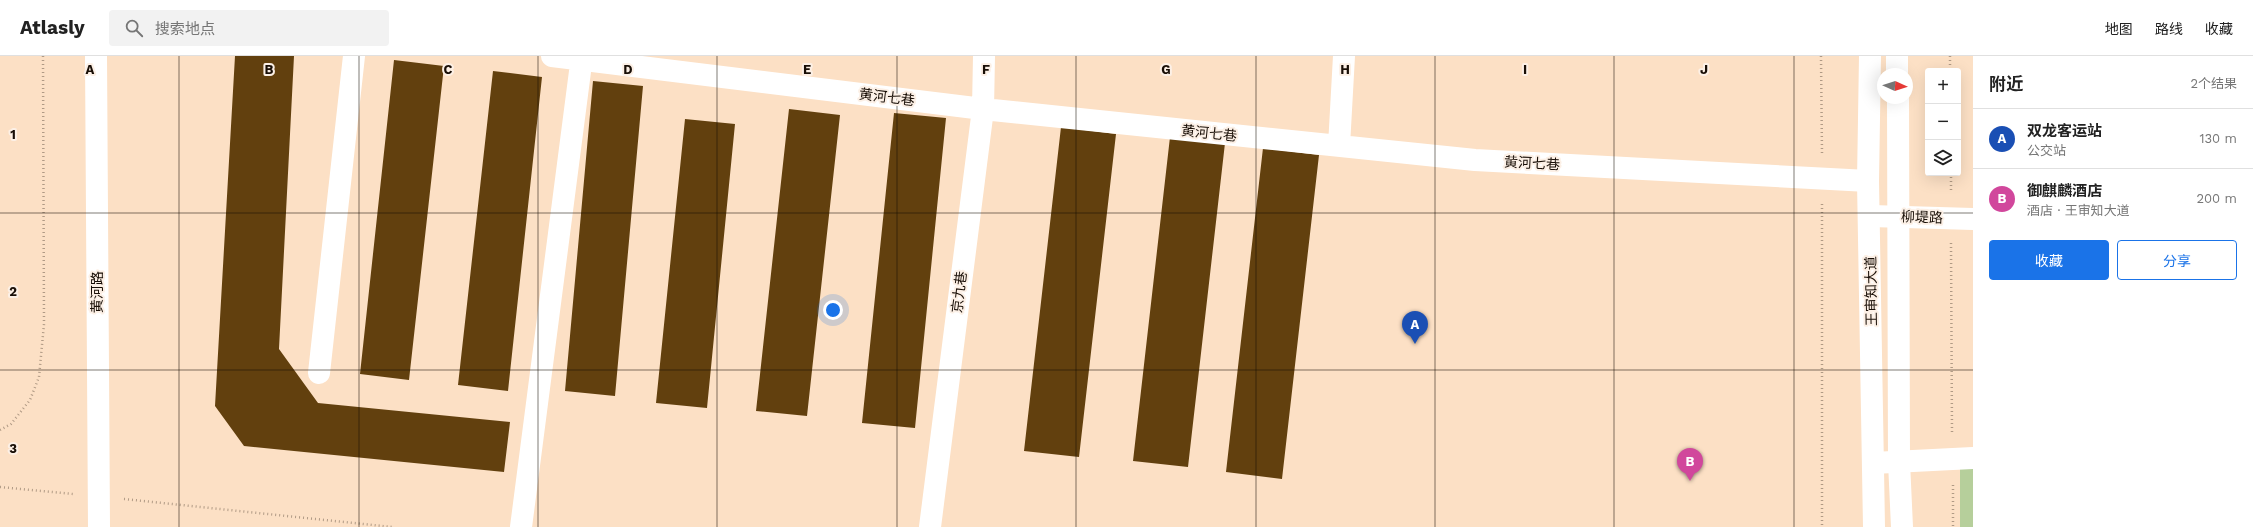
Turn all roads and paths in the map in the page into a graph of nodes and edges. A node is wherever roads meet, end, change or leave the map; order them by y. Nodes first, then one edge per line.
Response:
1 (43, 56) edge
2 (96, 56) edge
3 (354, 56) edge
4 (552, 56) edge
5 (984, 56) edge
6 (1344, 56) edge
7 (1821, 56) edge
8 (1870, 56) edge
9 (1897, 56) edge
10 (1950, 56) edge
11 (582, 57) edge
12 (1898, 68) edge
13 (1950, 68) edge
14 (1898, 104) edge
15 (983, 109) junction
16 (1339, 146) junction
17 (1951, 176) edge
18 (1822, 178) junction
19 (1868, 181) junction
20 (1870, 216) junction
21 (1898, 217) junction
22 (1951, 218) junction
23 (1973, 219) edge
24 (319, 373) dead end
25 (0, 430) edge
26 (1963, 459) edge
27 (1899, 462) junction
28 (1873, 463) junction
29 (0, 488) edge
30 (99, 496) junction
31 (99, 527) edge
32 (392, 527) edge
33 (521, 527) edge
34 (930, 527) edge
35 (1822, 527) edge
36 (1874, 527) edge
37 (1902, 527) edge
38 (1953, 527) edge

1 - 25 path
2 - 30 main road, 黄河路
3 - 24 main road
4 - 11 main road, 黄河七巷
5 - 15 main road, 京九巷
6 - 16 main road
7 - 18 path
8 - 19 main road, 王审知大道
9 - 12 main road
10 - 13 path
11 - 15 main road, 黄河七巷
11 - 33 main road
14 - 21 main road, 王审知大道
15 - 16 main road, 黄河七巷
15 - 34 main road, 京九巷
16 - 18 main road, 黄河七巷
17 - 22 path
18 - 19 main road, 黄河七巷
18 - 35 path
19 - 20 main road, 王审知大道
20 - 21 main road, 柳堤路
20 - 28 main road, 王审知大道
21 - 22 main road, 柳堤路
21 - 27 main road, 王审知大道
22 - 23 main road, 柳堤路
22 - 26 path
26 - 27 main road
26 - 38 path
27 - 28 main road
27 - 37 main road, 王审知大道
28 - 36 main road, 王审知大道
29 - 30 path
30 - 31 main road, 黄河路
30 - 32 path

